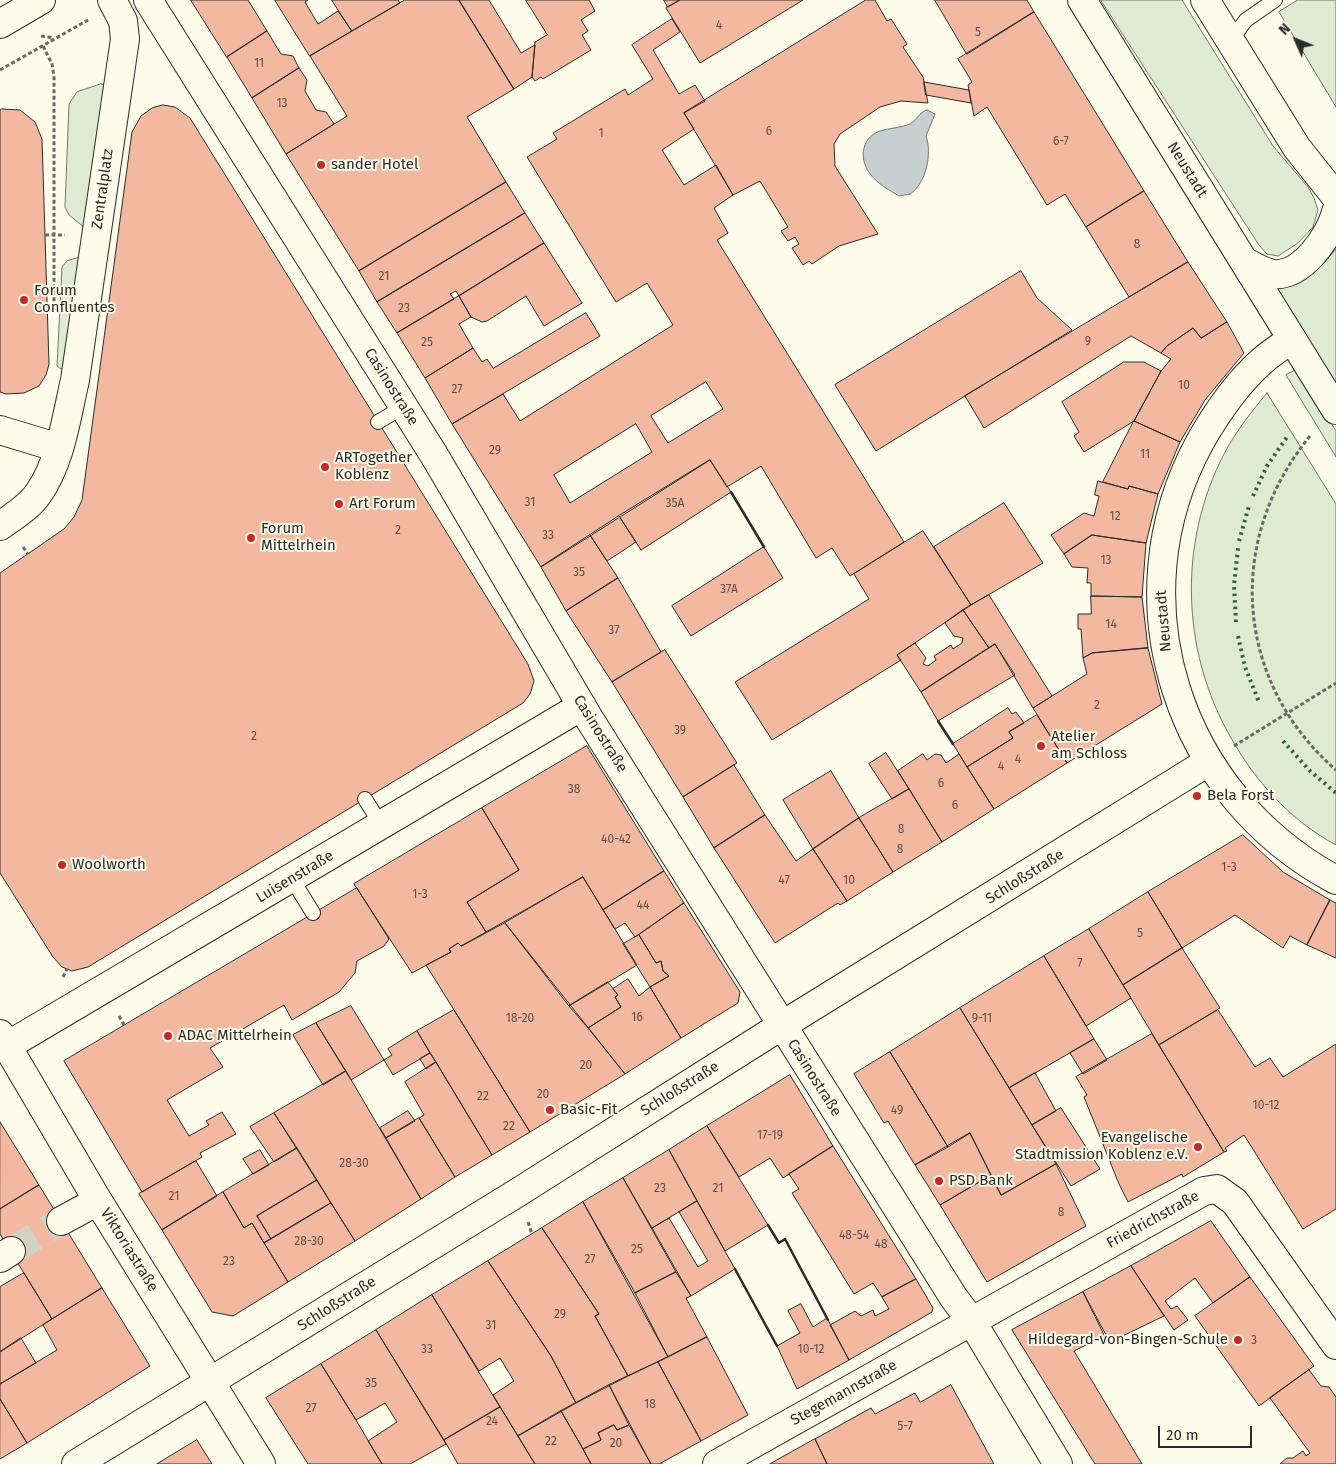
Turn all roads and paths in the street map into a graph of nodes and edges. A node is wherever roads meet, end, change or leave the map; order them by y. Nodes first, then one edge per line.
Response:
1 (41, 0) edge
2 (148, 0) edge
3 (1082, 0) edge
4 (1205, 0) edge
5 (1276, 0) edge
6 (113, 2) edge
7 (0, 24) edge
8 (40, 36) dead end
9 (56, 38) junction
10 (1230, 41) junction
11 (42, 46) junction
12 (0, 70) edge
13 (1336, 197) edge
14 (1336, 212) edge
15 (1244, 261) junction
16 (54, 312) dead end
17 (1292, 339) junction
18 (403, 407) junction
19 (1336, 410) edge
20 (378, 422) dead end
21 (0, 430) edge
22 (1310, 436) dead end
23 (59, 448) junction
24 (0, 526) edge
25 (1336, 683) edge
26 (582, 706) junction
27 (1287, 714) junction
28 (1208, 762) junction
29 (1336, 770) edge
30 (365, 799) dead end
31 (382, 826) junction
32 (292, 878) junction
33 (1336, 880) edge
34 (313, 913) dead end
35 (66, 969) dead end
36 (63, 977) dead end
37 (119, 1016) dead end
38 (124, 1025) dead end
39 (781, 1026) junction
40 (4, 1040) edge
41 (98, 1201) junction
42 (62, 1221) tunnel mouth
43 (972, 1322) junction
44 (1336, 1345) edge
45 (210, 1381) junction
46 (76, 1464) edge
47 (261, 1464) edge
48 (717, 1464) edge
49 (1058, 1464) edge

1 - 7 street
2 - 18 street, Casinostraße
3 - 15 street, Neustadt
4 - 10 street
5 - 10 lane
6 - 9 path
6 - 23 street, Zentralplatz
8 - 9 path
9 - 11 path
10 - 13 street
11 - 12 path
11 - 16 path
14 - 15 street
15 - 17 street, Neustadt
17 - 19 street, Neustadt
17 - 28 street, Neustadt
18 - 20 lane
18 - 26 street, Casinostraße
21 - 23 street
22 - 27 path
23 - 24 street, Zentralplatz
25 - 27 path
26 - 31 street, Luisenstraße
26 - 39 street, Casinostraße
27 - 28 path
27 - 29 path
28 - 33 street, Neustadt
28 - 39 street, Schloßstraße
30 - 31 lane
31 - 32 street, Luisenstraße
32 - 34 lane
32 - 40 street, Luisenstraße
35 - 36 path
37 - 38 path
39 - 43 street, Casinostraße
39 - 45 street, Schloßstraße
40 - 41 street, Viktoriastraße
41 - 42 street
41 - 45 street, Viktoriastraße
43 - 44 street, Friedrichstraße
43 - 48 street, Stegemannstraße
43 - 49 street, Casinostraße
45 - 46 street, Schloßstraße
45 - 47 street, Viktoriastraße

